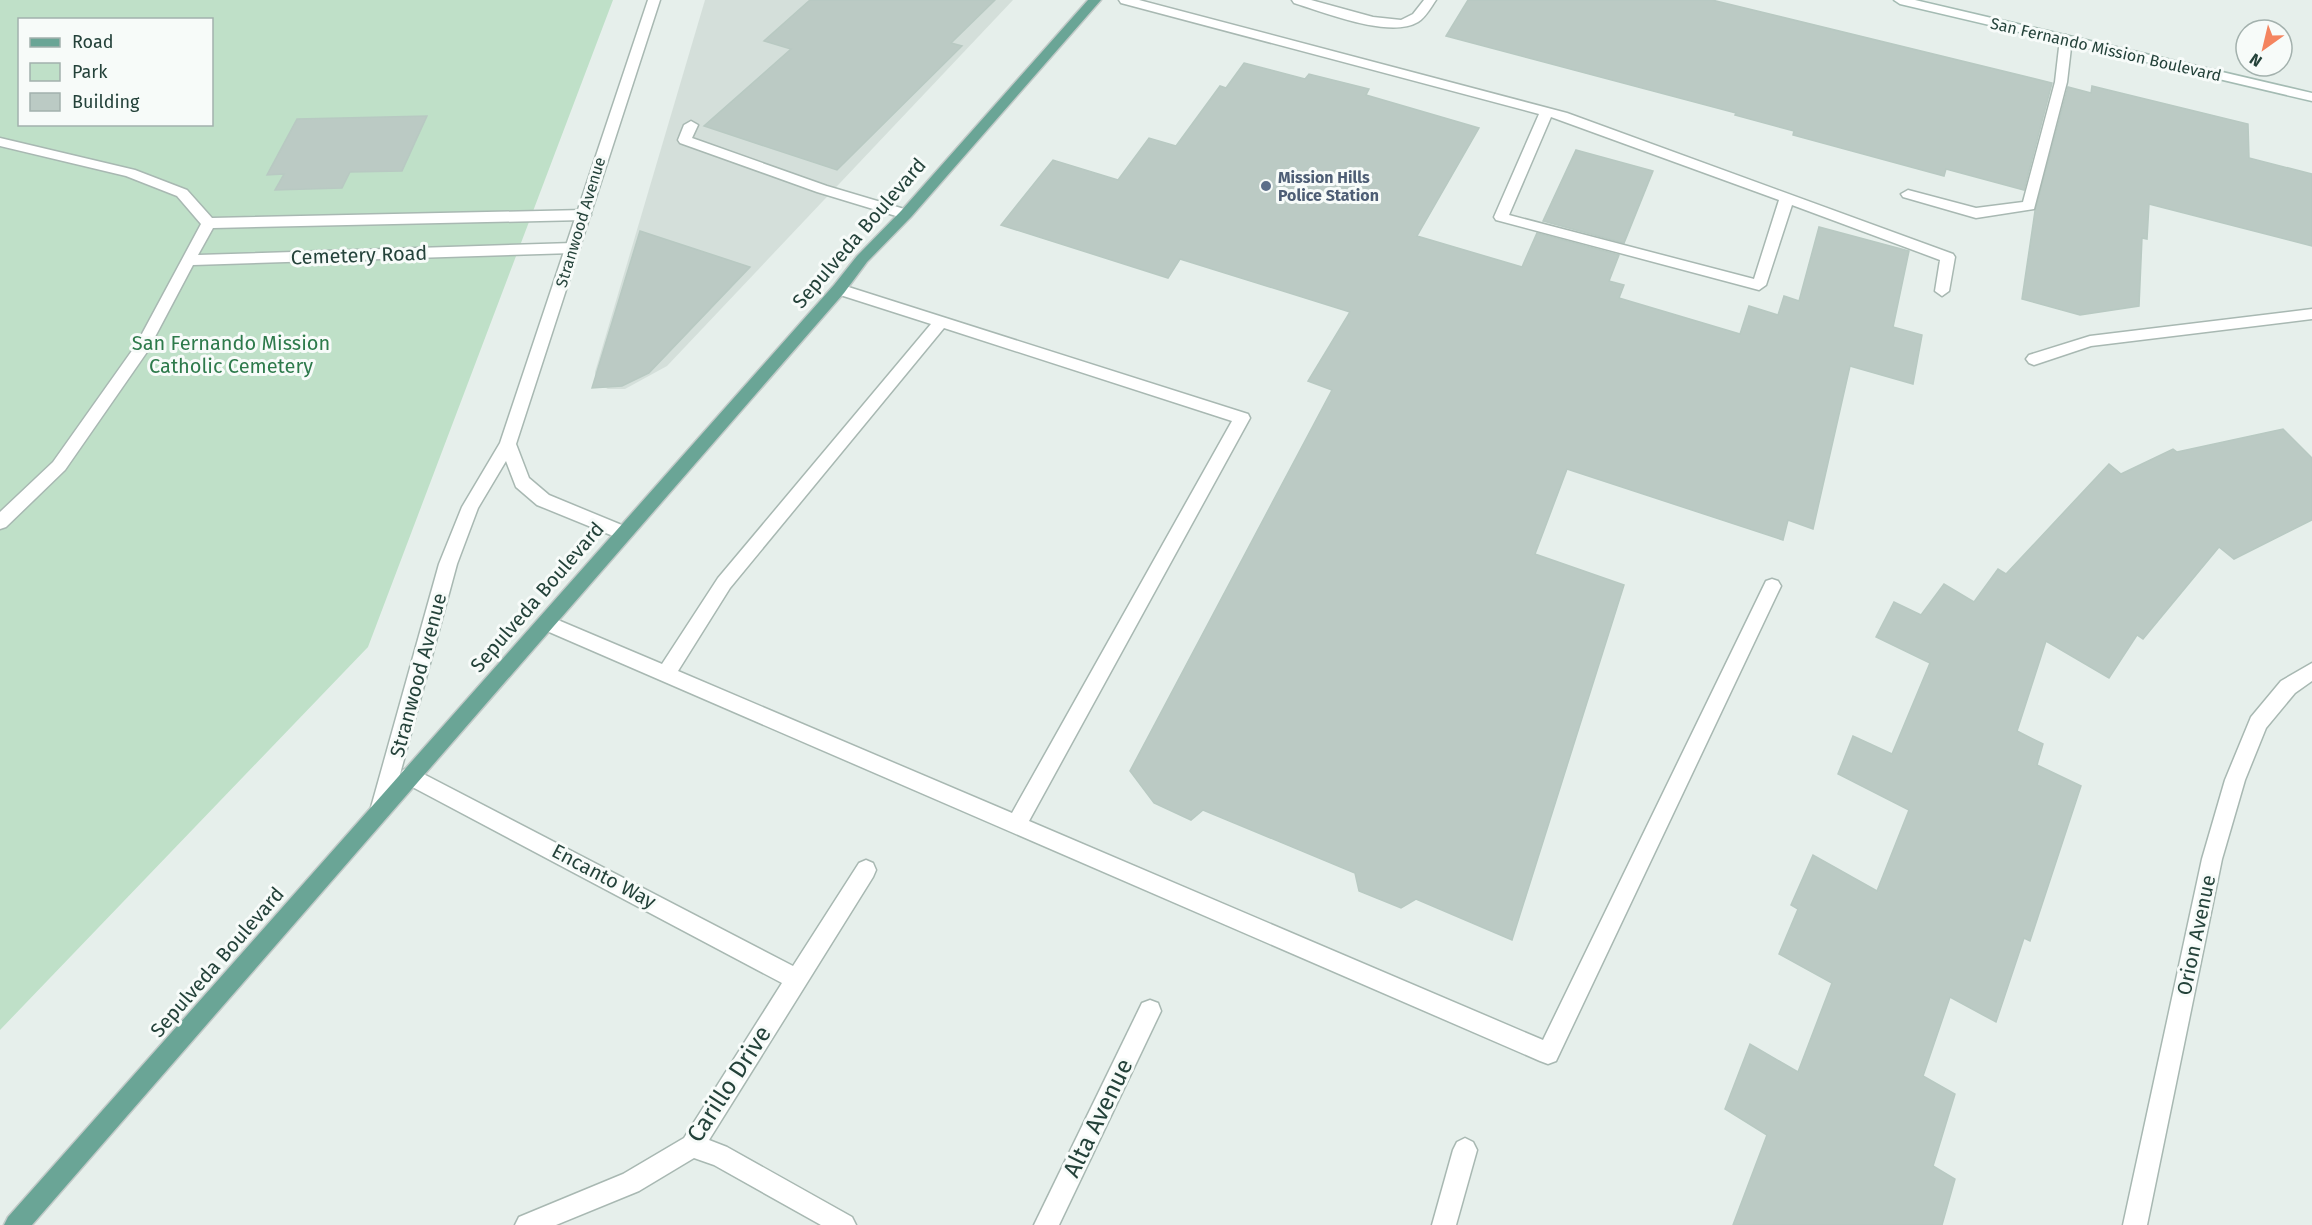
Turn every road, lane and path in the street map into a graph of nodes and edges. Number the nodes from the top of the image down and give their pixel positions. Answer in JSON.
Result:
{"nodes":[{"id":1,"x":654,"y":0,"type":"edge"},
{"id":2,"x":1095,"y":0,"type":"edge"},
{"id":3,"x":1125,"y":0,"type":"edge"},
{"id":4,"x":1298,"y":0,"type":"edge"},
{"id":5,"x":1430,"y":0,"type":"edge"},
{"id":6,"x":1900,"y":0,"type":"edge"},
{"id":7,"x":2066,"y":39,"type":"junction"},
{"id":8,"x":2312,"y":97,"type":"edge"},
{"id":9,"x":1547,"y":112,"type":"junction"},
{"id":10,"x":691,"y":125,"type":"dead end"},
{"id":11,"x":0,"y":142,"type":"edge"},
{"id":12,"x":1908,"y":194,"type":"dead end"},
{"id":13,"x":1787,"y":198,"type":"junction"},
{"id":14,"x":906,"y":214,"type":"junction"},
{"id":15,"x":584,"y":215,"type":"junction"},
{"id":16,"x":208,"y":223,"type":"junction"},
{"id":17,"x":573,"y":248,"type":"junction"},
{"id":18,"x":188,"y":260,"type":"junction"},
{"id":19,"x":839,"y":290,"type":"junction"},
{"id":20,"x":1942,"y":291,"type":"dead end"},
{"id":21,"x":2312,"y":314,"type":"edge"},
{"id":22,"x":941,"y":322,"type":"junction"},
{"id":23,"x":2034,"y":359,"type":"dead end"},
{"id":24,"x":508,"y":444,"type":"junction"},
{"id":25,"x":0,"y":522,"type":"edge"},
{"id":26,"x":623,"y":533,"type":"junction"},
{"id":27,"x":1772,"y":586,"type":"dead end"},
{"id":28,"x":546,"y":623,"type":"junction"},
{"id":29,"x":2312,"y":671,"type":"edge"},
{"id":30,"x":666,"y":674,"type":"junction"},
{"id":31,"x":410,"y":776,"type":"junction"},
{"id":32,"x":380,"y":811,"type":"junction"},
{"id":33,"x":1016,"y":825,"type":"junction"},
{"id":34,"x":866,"y":870,"type":"dead end"},
{"id":35,"x":797,"y":978,"type":"junction"},
{"id":36,"x":1150,"y":1011,"type":"dead end"},
{"id":37,"x":692,"y":1146,"type":"junction"},
{"id":38,"x":1465,"y":1150,"type":"dead end"},
{"id":39,"x":18,"y":1224,"type":"edge"},
{"id":40,"x":527,"y":1225,"type":"edge"},
{"id":41,"x":844,"y":1225,"type":"edge"},
{"id":42,"x":1046,"y":1225,"type":"edge"},
{"id":43,"x":1444,"y":1225,"type":"edge"},
{"id":44,"x":2135,"y":1225,"type":"edge"}],
"edges":[{"from":1,"to":15,"type":"street","name":"Stranwood Avenue"},
{"from":2,"to":14,"type":"main road","name":"Sepulveda Boulevard"},
{"from":3,"to":9,"type":"street"},
{"from":4,"to":5,"type":"street"},
{"from":6,"to":7,"type":"street","name":"San Fernando Mission Boulevard"},
{"from":7,"to":8,"type":"street","name":"San Fernando Mission Boulevard"},
{"from":7,"to":12,"type":"street"},
{"from":9,"to":13,"type":"street"},
{"from":9,"to":13,"type":"street"},
{"from":10,"to":14,"type":"street"},
{"from":11,"to":16,"type":"street"},
{"from":13,"to":20,"type":"street"},
{"from":14,"to":19,"type":"main road","name":"Sepulveda Boulevard"},
{"from":15,"to":16,"type":"street","name":"Cemetery Road"},
{"from":15,"to":17,"type":"street","name":"Stranwood Avenue"},
{"from":16,"to":18,"type":"street"},
{"from":17,"to":18,"type":"street","name":"Cemetery Road"},
{"from":17,"to":24,"type":"street","name":"Stranwood Avenue"},
{"from":18,"to":25,"type":"street"},
{"from":19,"to":22,"type":"street"},
{"from":19,"to":26,"type":"main road","name":"Sepulveda Boulevard"},
{"from":21,"to":23,"type":"street"},
{"from":22,"to":30,"type":"street"},
{"from":22,"to":33,"type":"street"},
{"from":24,"to":26,"type":"street"},
{"from":24,"to":32,"type":"street","name":"Stranwood Avenue"},
{"from":26,"to":28,"type":"main road","name":"Sepulveda Boulevard"},
{"from":27,"to":33,"type":"street"},
{"from":28,"to":30,"type":"street"},
{"from":28,"to":31,"type":"main road","name":"Sepulveda Boulevard"},
{"from":29,"to":44,"type":"street","name":"Orion Avenue"},
{"from":30,"to":33,"type":"street"},
{"from":31,"to":32,"type":"main road","name":"Sepulveda Boulevard"},
{"from":31,"to":35,"type":"street","name":"Encanto Way"},
{"from":32,"to":39,"type":"main road","name":"Sepulveda Boulevard"},
{"from":34,"to":35,"type":"street","name":"Carillo Drive"},
{"from":35,"to":37,"type":"street","name":"Carillo Drive"},
{"from":36,"to":42,"type":"street","name":"Alta Avenue"},
{"from":37,"to":40,"type":"street","name":"Carillo Drive"},
{"from":37,"to":41,"type":"street"},
{"from":38,"to":43,"type":"street"}]}
